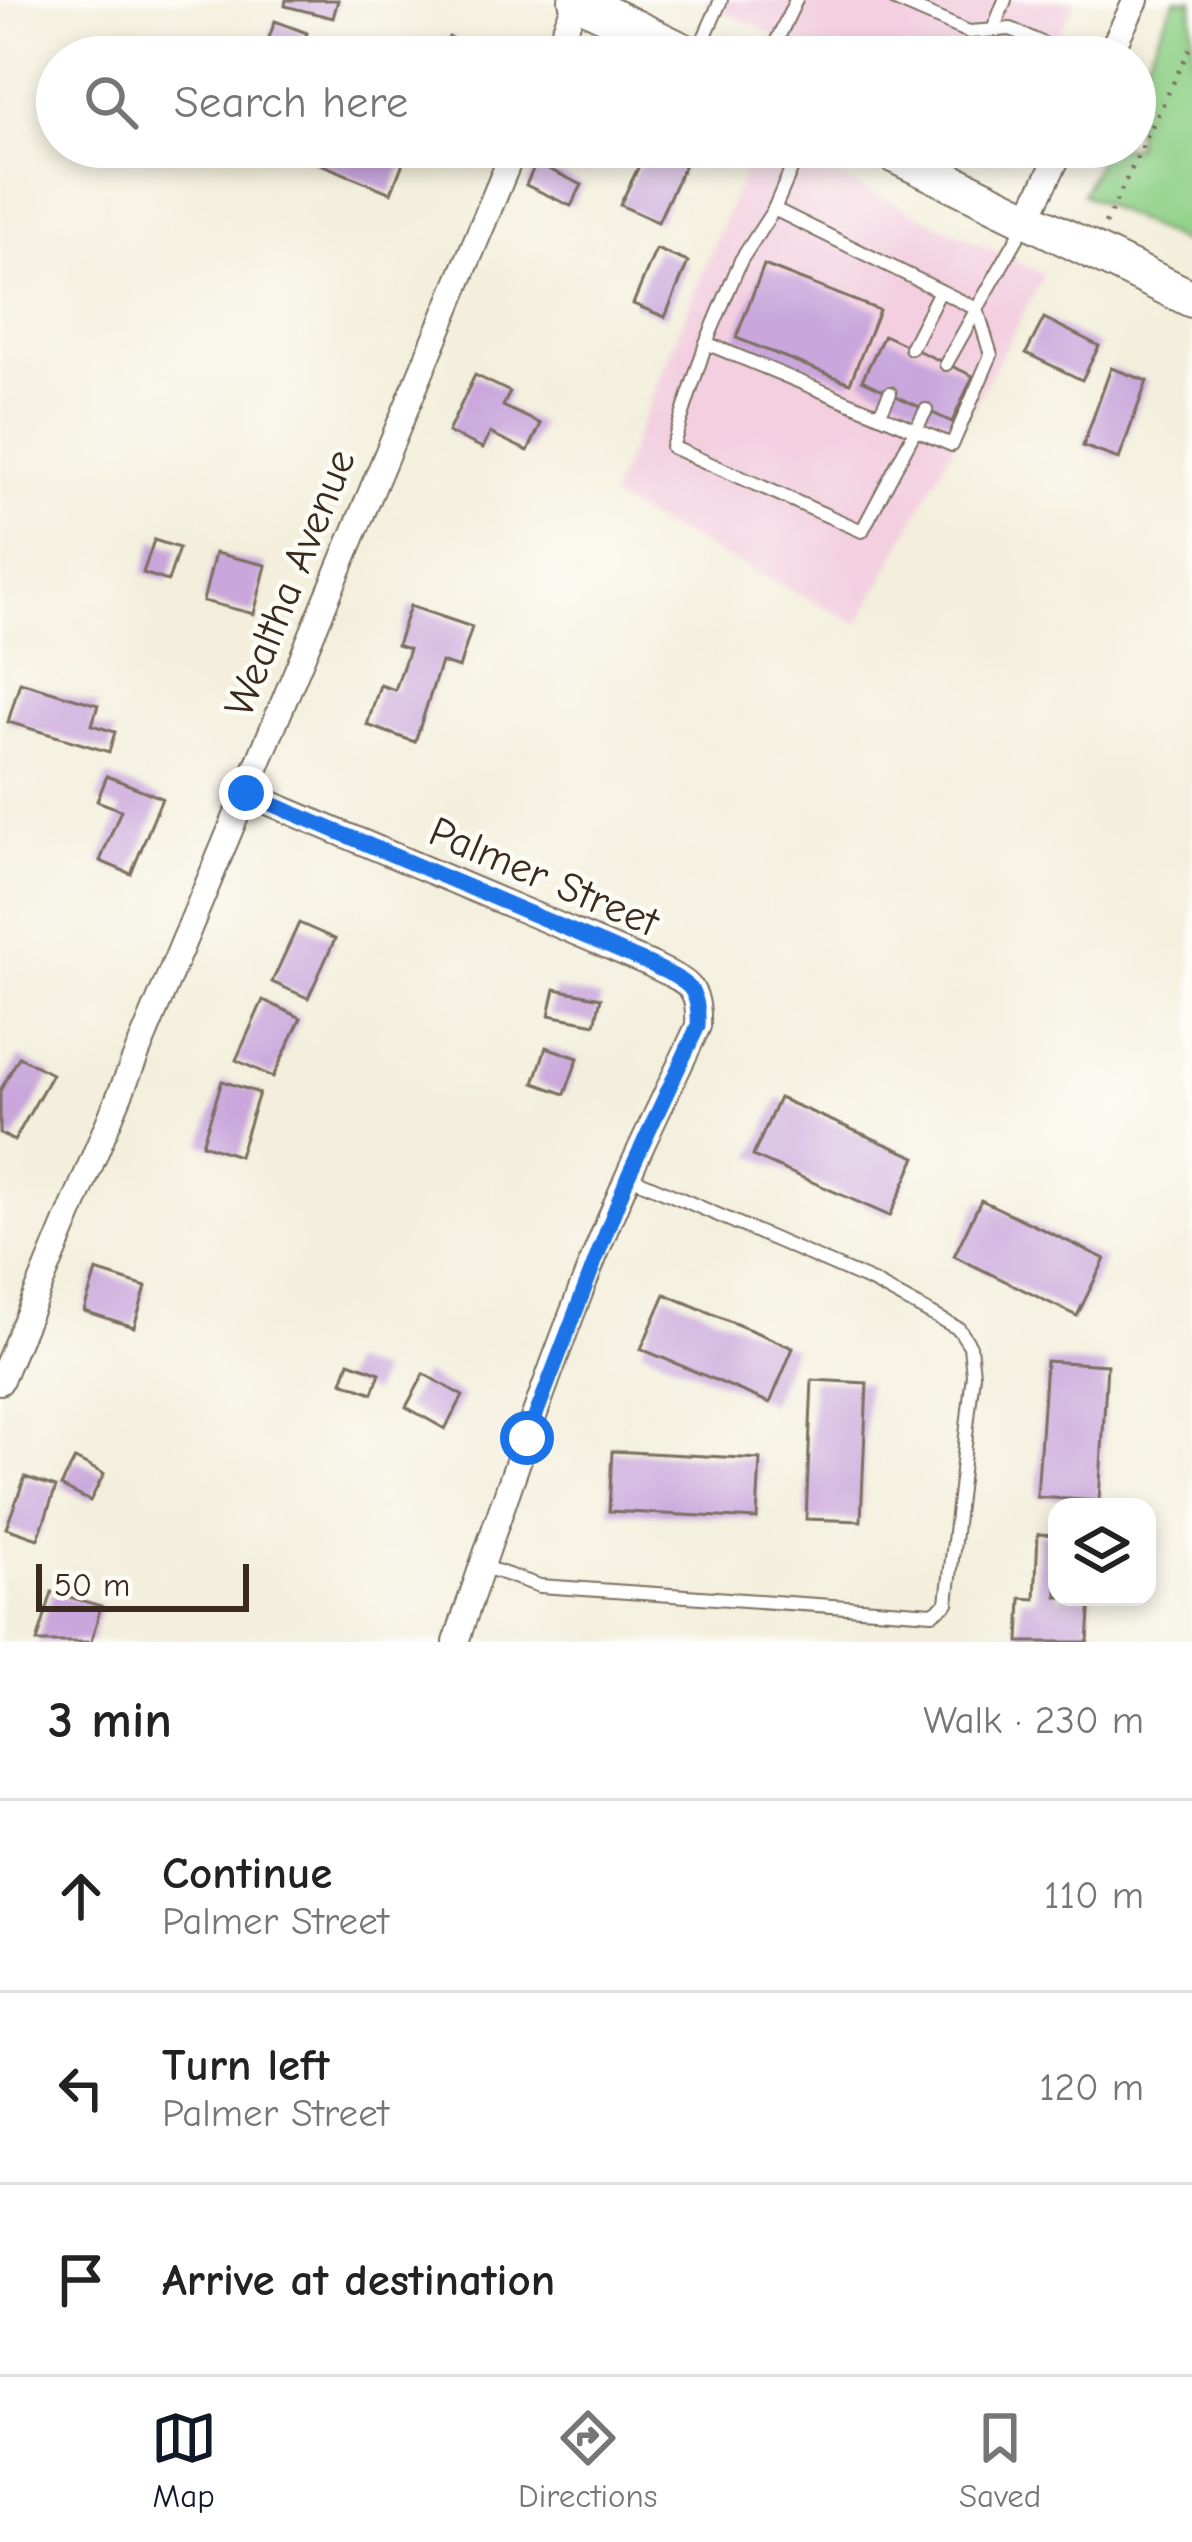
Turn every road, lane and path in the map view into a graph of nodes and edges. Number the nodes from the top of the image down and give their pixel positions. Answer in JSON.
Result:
{"nodes":[{"id":1,"x":577,"y":0,"type":"edge"},
{"id":2,"x":721,"y":0,"type":"edge"},
{"id":3,"x":796,"y":0,"type":"edge"},
{"id":4,"x":895,"y":0,"type":"edge"},
{"id":5,"x":1005,"y":0,"type":"edge"},
{"id":6,"x":1136,"y":0,"type":"edge"},
{"id":7,"x":994,"y":28,"type":"junction"},
{"id":8,"x":562,"y":36,"type":"edge"},
{"id":9,"x":651,"y":36,"type":"edge"},
{"id":10,"x":704,"y":36,"type":"edge"},
{"id":11,"x":780,"y":36,"type":"edge"},
{"id":12,"x":1026,"y":36,"type":"edge"},
{"id":13,"x":1118,"y":36,"type":"edge"},
{"id":14,"x":1192,"y":44,"type":"edge"},
{"id":15,"x":1156,"y":118,"type":"edge"},
{"id":16,"x":506,"y":168,"type":"edge"},
{"id":17,"x":792,"y":168,"type":"edge"},
{"id":18,"x":923,"y":168,"type":"edge"},
{"id":19,"x":1053,"y":168,"type":"edge"},
{"id":20,"x":1132,"y":168,"type":"edge"},
{"id":21,"x":774,"y":209,"type":"junction"},
{"id":22,"x":1028,"y":219,"type":"junction"},
{"id":23,"x":1092,"y":250,"type":"junction"},
{"id":24,"x":940,"y":291,"type":"junction"},
{"id":25,"x":1192,"y":299,"type":"edge"},
{"id":26,"x":976,"y":309,"type":"junction"},
{"id":27,"x":706,"y":343,"type":"junction"},
{"id":28,"x":911,"y":348,"type":"dead end"},
{"id":29,"x":946,"y":364,"type":"dead end"},
{"id":30,"x":890,"y":393,"type":"dead end"},
{"id":31,"x":926,"y":410,"type":"dead end"},
{"id":32,"x":879,"y":415,"type":"junction"},
{"id":33,"x":916,"y":430,"type":"junction"},
{"id":34,"x":246,"y":793,"type":"junction"},
{"id":35,"x":628,"y":1176,"type":"junction"},
{"id":36,"x":0,"y":1382,"type":"edge"},
{"id":37,"x":482,"y":1566,"type":"junction"},
{"id":38,"x":456,"y":1642,"type":"edge"}],
"edges":[{"from":1,"to":8,"type":"street"},
{"from":1,"to":9,"type":"main road"},
{"from":2,"to":10,"type":"lane"},
{"from":3,"to":11,"type":"lane"},
{"from":4,"to":7,"type":"lane"},
{"from":5,"to":7,"type":"lane"},
{"from":6,"to":13,"type":"street"},
{"from":7,"to":12,"type":"lane"},
{"from":14,"to":15,"type":"path"},
{"from":16,"to":34,"type":"street","name":"Wealtha Avenue"},
{"from":17,"to":21,"type":"lane"},
{"from":18,"to":22,"type":"main road"},
{"from":19,"to":22,"type":"street"},
{"from":20,"to":23,"type":"path"},
{"from":21,"to":24,"type":"lane"},
{"from":21,"to":27,"type":"lane"},
{"from":22,"to":23,"type":"main road"},
{"from":22,"to":26,"type":"lane"},
{"from":23,"to":25,"type":"main road"},
{"from":24,"to":26,"type":"lane"},
{"from":24,"to":28,"type":"lane"},
{"from":26,"to":29,"type":"lane"},
{"from":26,"to":33,"type":"lane"},
{"from":27,"to":32,"type":"lane"},
{"from":27,"to":33,"type":"lane"},
{"from":30,"to":32,"type":"lane"},
{"from":31,"to":33,"type":"lane"},
{"from":32,"to":33,"type":"lane"},
{"from":34,"to":35,"type":"street","name":"Palmer Street"},
{"from":34,"to":36,"type":"street","name":"Wealtha Avenue"},
{"from":35,"to":37,"type":"street","name":"Palmer Street"},
{"from":35,"to":37,"type":"lane"},
{"from":37,"to":38,"type":"street","name":"Palmer Street"}]}
